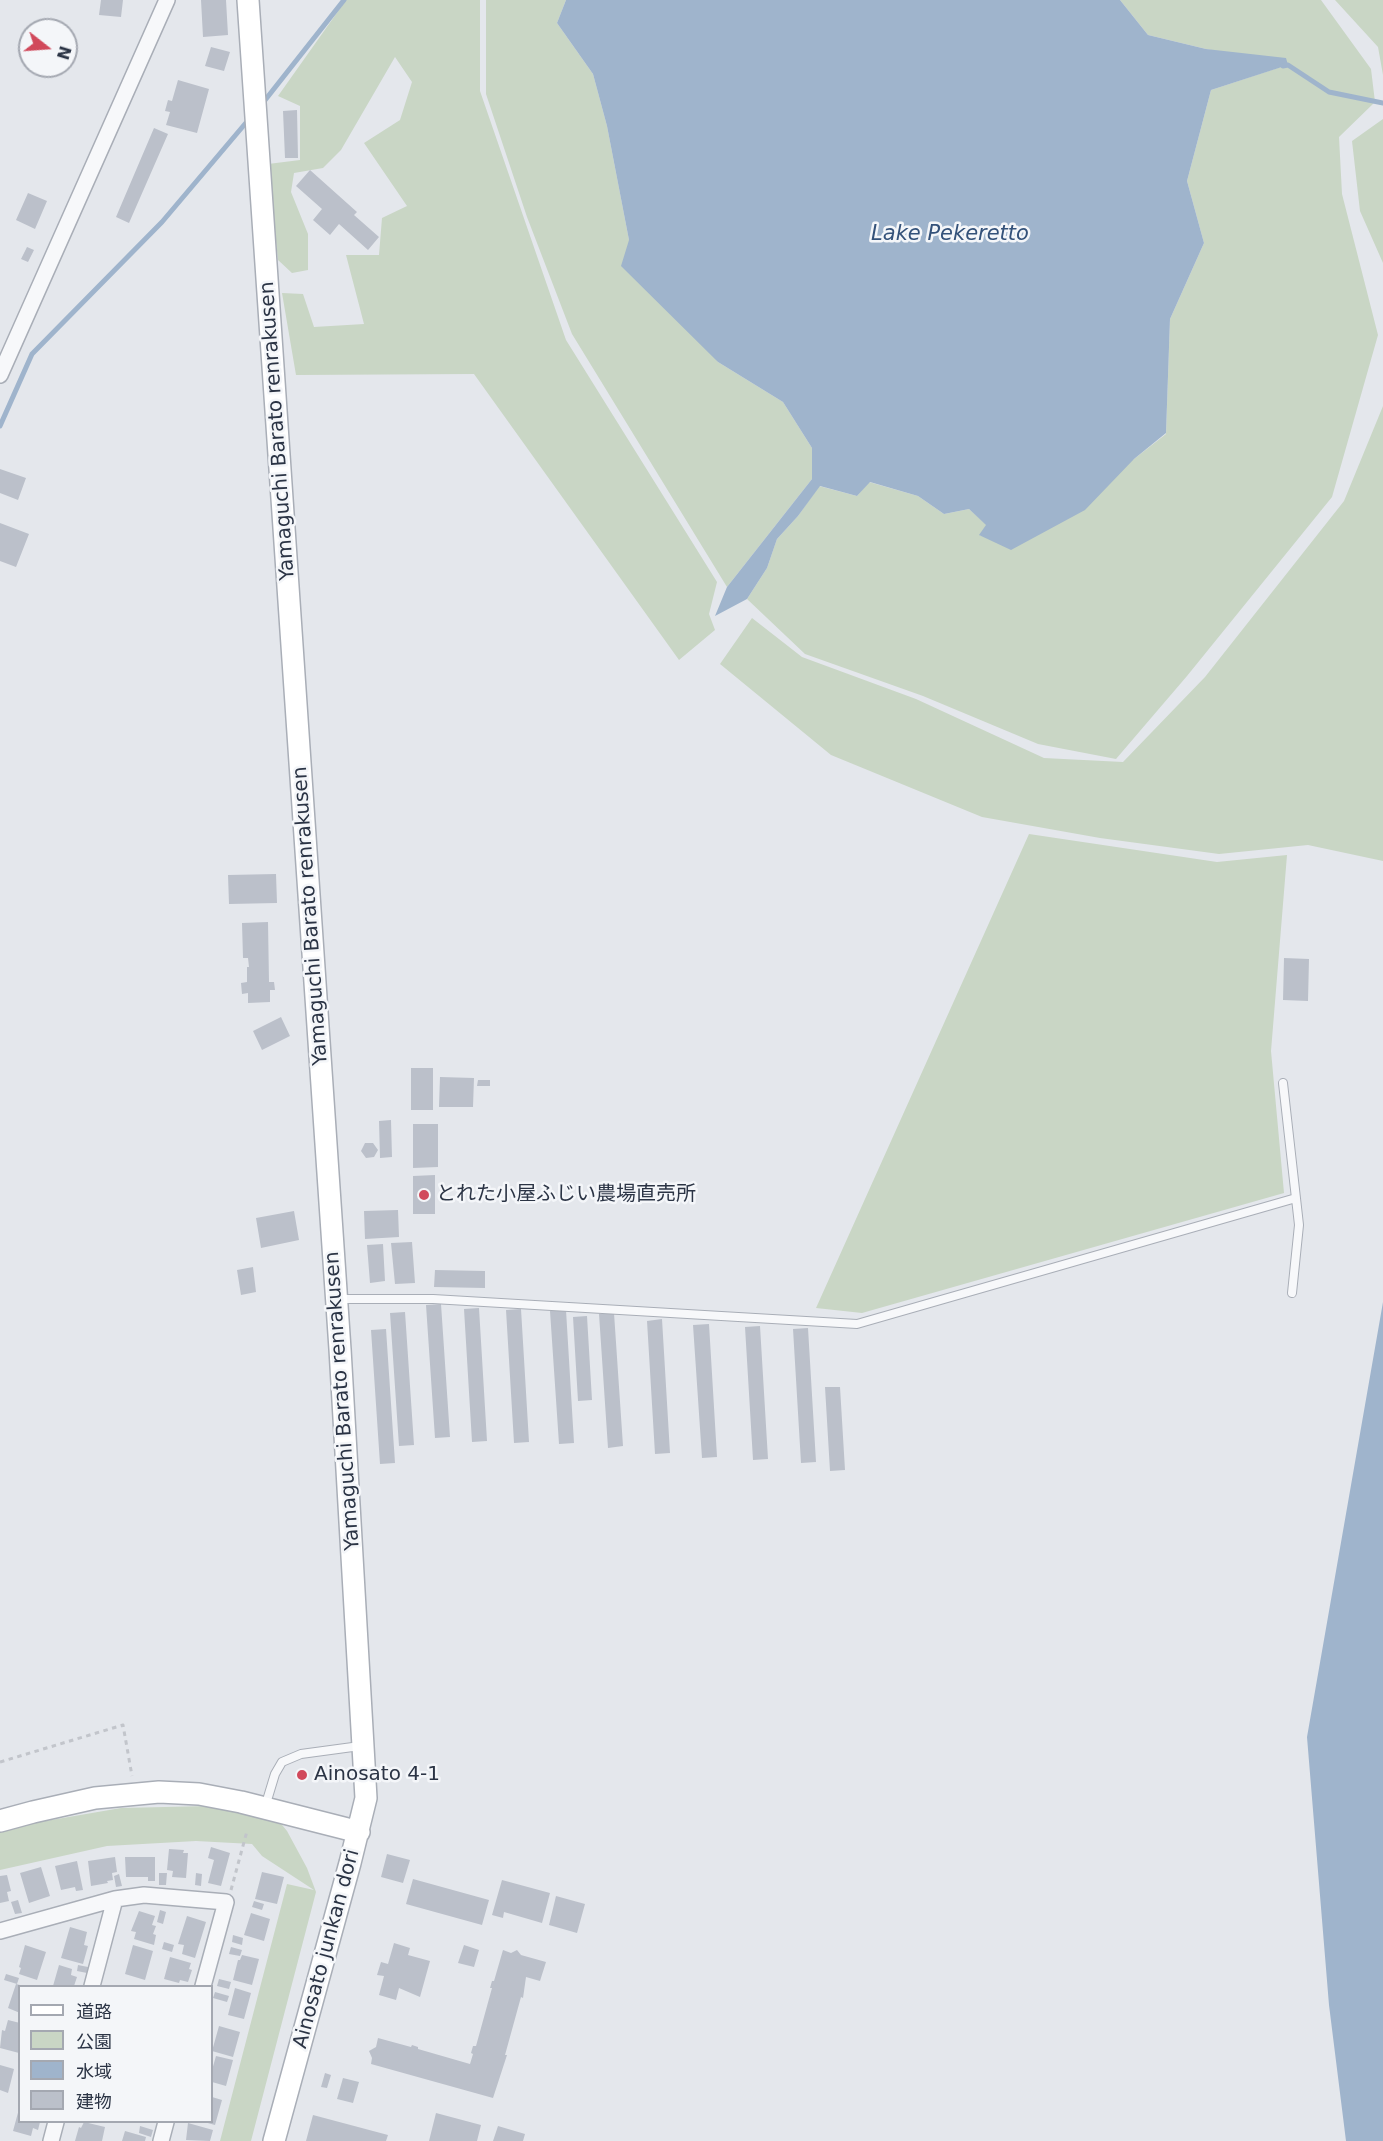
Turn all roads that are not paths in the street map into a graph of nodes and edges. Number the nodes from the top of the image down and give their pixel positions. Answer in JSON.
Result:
{"nodes":[{"id":1,"x":167,"y":0,"type":"edge"},
{"id":2,"x":248,"y":0,"type":"edge"},
{"id":3,"x":0,"y":375,"type":"edge"},
{"id":4,"x":1283,"y":1083,"type":"dead end"},
{"id":5,"x":1296,"y":1198,"type":"junction"},
{"id":6,"x":1292,"y":1293,"type":"dead end"},
{"id":7,"x":337,"y":1299,"type":"junction"},
{"id":8,"x":363,"y":1745,"type":"junction"},
{"id":9,"x":265,"y":1808,"type":"junction"},
{"id":10,"x":0,"y":1821,"type":"edge"},
{"id":11,"x":359,"y":1832,"type":"junction"},
{"id":12,"x":115,"y":1899,"type":"junction"},
{"id":13,"x":0,"y":1932,"type":"edge"},
{"id":14,"x":92,"y":1985,"type":"edge"},
{"id":15,"x":203,"y":1985,"type":"edge"},
{"id":16,"x":56,"y":2123,"type":"edge"},
{"id":17,"x":166,"y":2123,"type":"edge"},
{"id":18,"x":51,"y":2141,"type":"edge"},
{"id":19,"x":161,"y":2141,"type":"edge"},
{"id":20,"x":274,"y":2141,"type":"edge"}],
"edges":[{"from":1,"to":3,"type":"street"},
{"from":2,"to":7,"type":"street","name":"Yamaguchi Barato renrakusen"},
{"from":4,"to":5,"type":"lane"},
{"from":5,"to":6,"type":"lane"},
{"from":5,"to":7,"type":"lane"},
{"from":7,"to":8,"type":"street","name":"Yamaguchi Barato renrakusen"},
{"from":8,"to":9,"type":"lane"},
{"from":8,"to":11,"type":"street","name":"Yamaguchi Barato renrakusen"},
{"from":9,"to":10,"type":"street","name":"Ainosato junkan dori"},
{"from":9,"to":11,"type":"street","name":"Ainosato junkan dori"},
{"from":11,"to":20,"type":"street","name":"Ainosato junkan dori"},
{"from":12,"to":13,"type":"street"},
{"from":12,"to":14,"type":"street"},
{"from":12,"to":15,"type":"street"},
{"from":16,"to":18,"type":"street"},
{"from":17,"to":19,"type":"street"}]}
